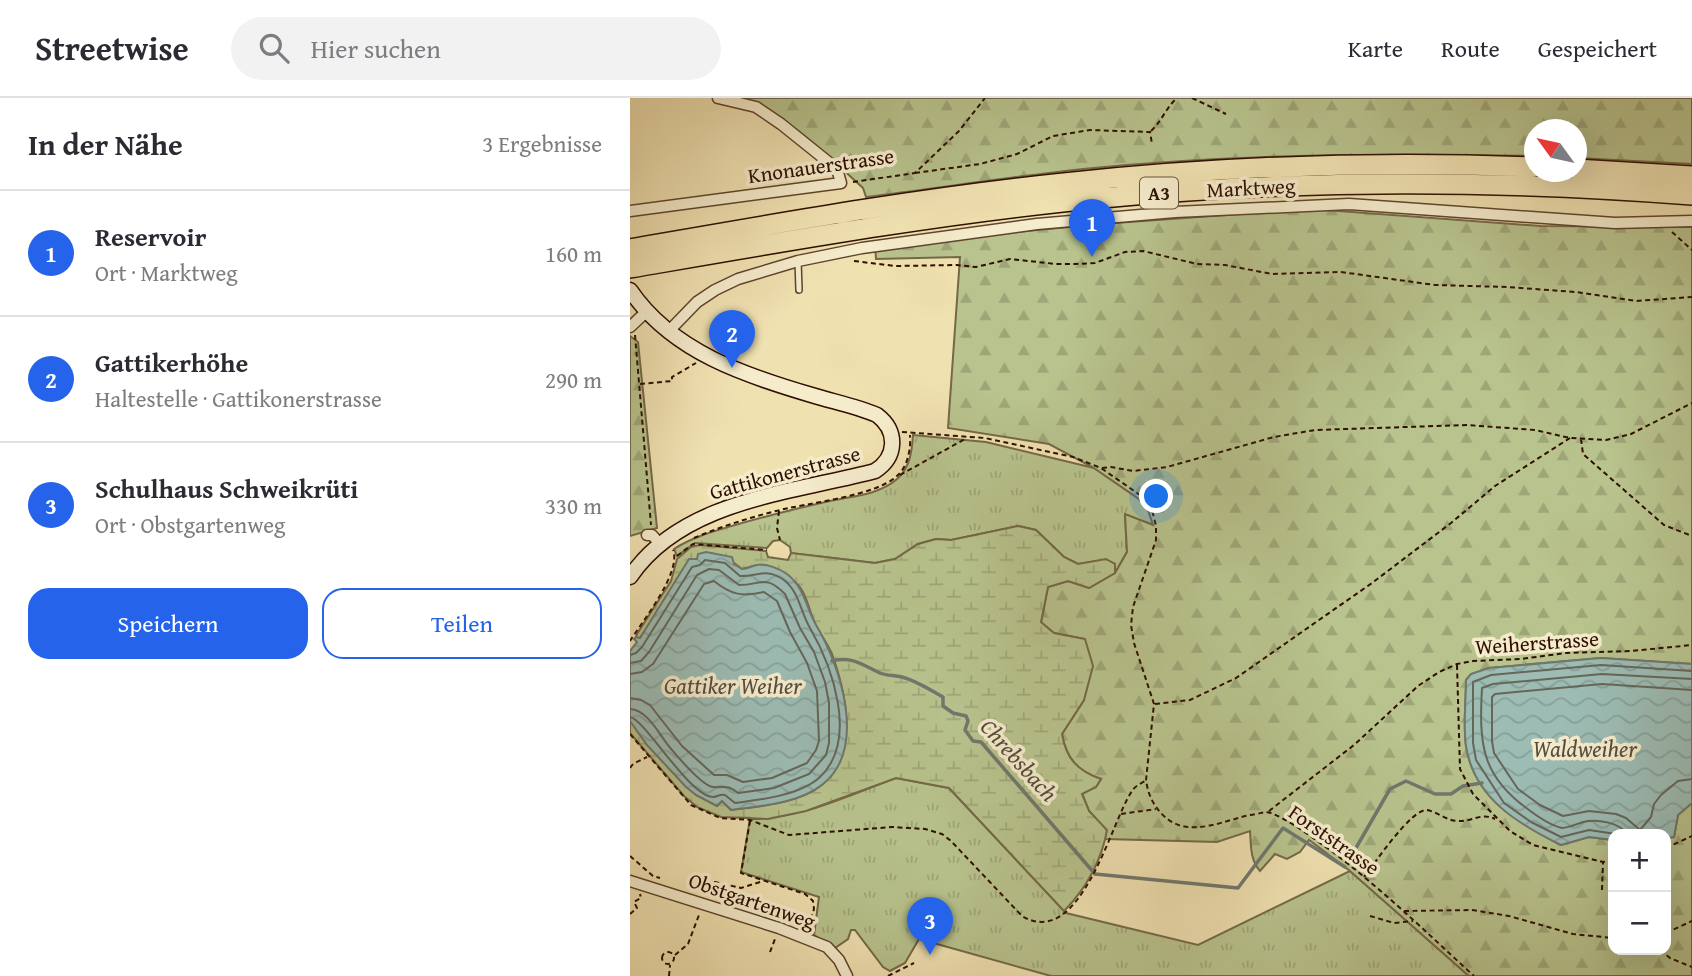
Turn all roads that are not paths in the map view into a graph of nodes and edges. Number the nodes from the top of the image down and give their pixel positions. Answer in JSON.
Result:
{"nodes":[{"id":1,"x":718,"y":98,"type":"edge"},
{"id":2,"x":1524,"y":167,"type":"edge"},
{"id":3,"x":1587,"y":170,"type":"edge"},
{"id":4,"x":1692,"y":176,"type":"edge"},
{"id":5,"x":1692,"y":195,"type":"edge"},
{"id":6,"x":630,"y":211,"type":"edge"},
{"id":7,"x":1692,"y":221,"type":"edge"},
{"id":8,"x":630,"y":249,"type":"edge"},
{"id":9,"x":798,"y":261,"type":"junction"},
{"id":10,"x":630,"y":268,"type":"edge"},
{"id":11,"x":630,"y":290,"type":"edge"},
{"id":12,"x":799,"y":290,"type":"dead end"},
{"id":13,"x":647,"y":311,"type":"junction"},
{"id":14,"x":633,"y":330,"type":"edge"},
{"id":15,"x":668,"y":332,"type":"junction"},
{"id":16,"x":649,"y":531,"type":"road end"},
{"id":17,"x":667,"y":545,"type":"junction"},
{"id":18,"x":630,"y":577,"type":"edge"},
{"id":19,"x":630,"y":881,"type":"edge"},
{"id":20,"x":847,"y":976,"type":"edge"}],
"edges":[{"from":1,"to":6,"type":"street","name":"Knonauerstrasse"},
{"from":2,"to":8,"type":"highway","number":"A3"},
{"from":3,"to":4,"type":"highway"},
{"from":5,"to":10,"type":"highway","number":"A3"},
{"from":7,"to":9,"type":"street","name":"Marktweg"},
{"from":9,"to":12,"type":"lane"},
{"from":9,"to":15,"type":"street","name":"Marktweg"},
{"from":11,"to":13,"type":"main road","name":"Gattikonerstrasse"},
{"from":13,"to":14,"type":"street"},
{"from":13,"to":15,"type":"main road","name":"Gattikonerstrasse"},
{"from":15,"to":17,"type":"main road","name":"Gattikonerstrasse"},
{"from":16,"to":17,"type":"street"},
{"from":17,"to":18,"type":"main road","name":"Gattikonerstrasse"},
{"from":19,"to":20,"type":"street","name":"Obstgartenweg"}]}
